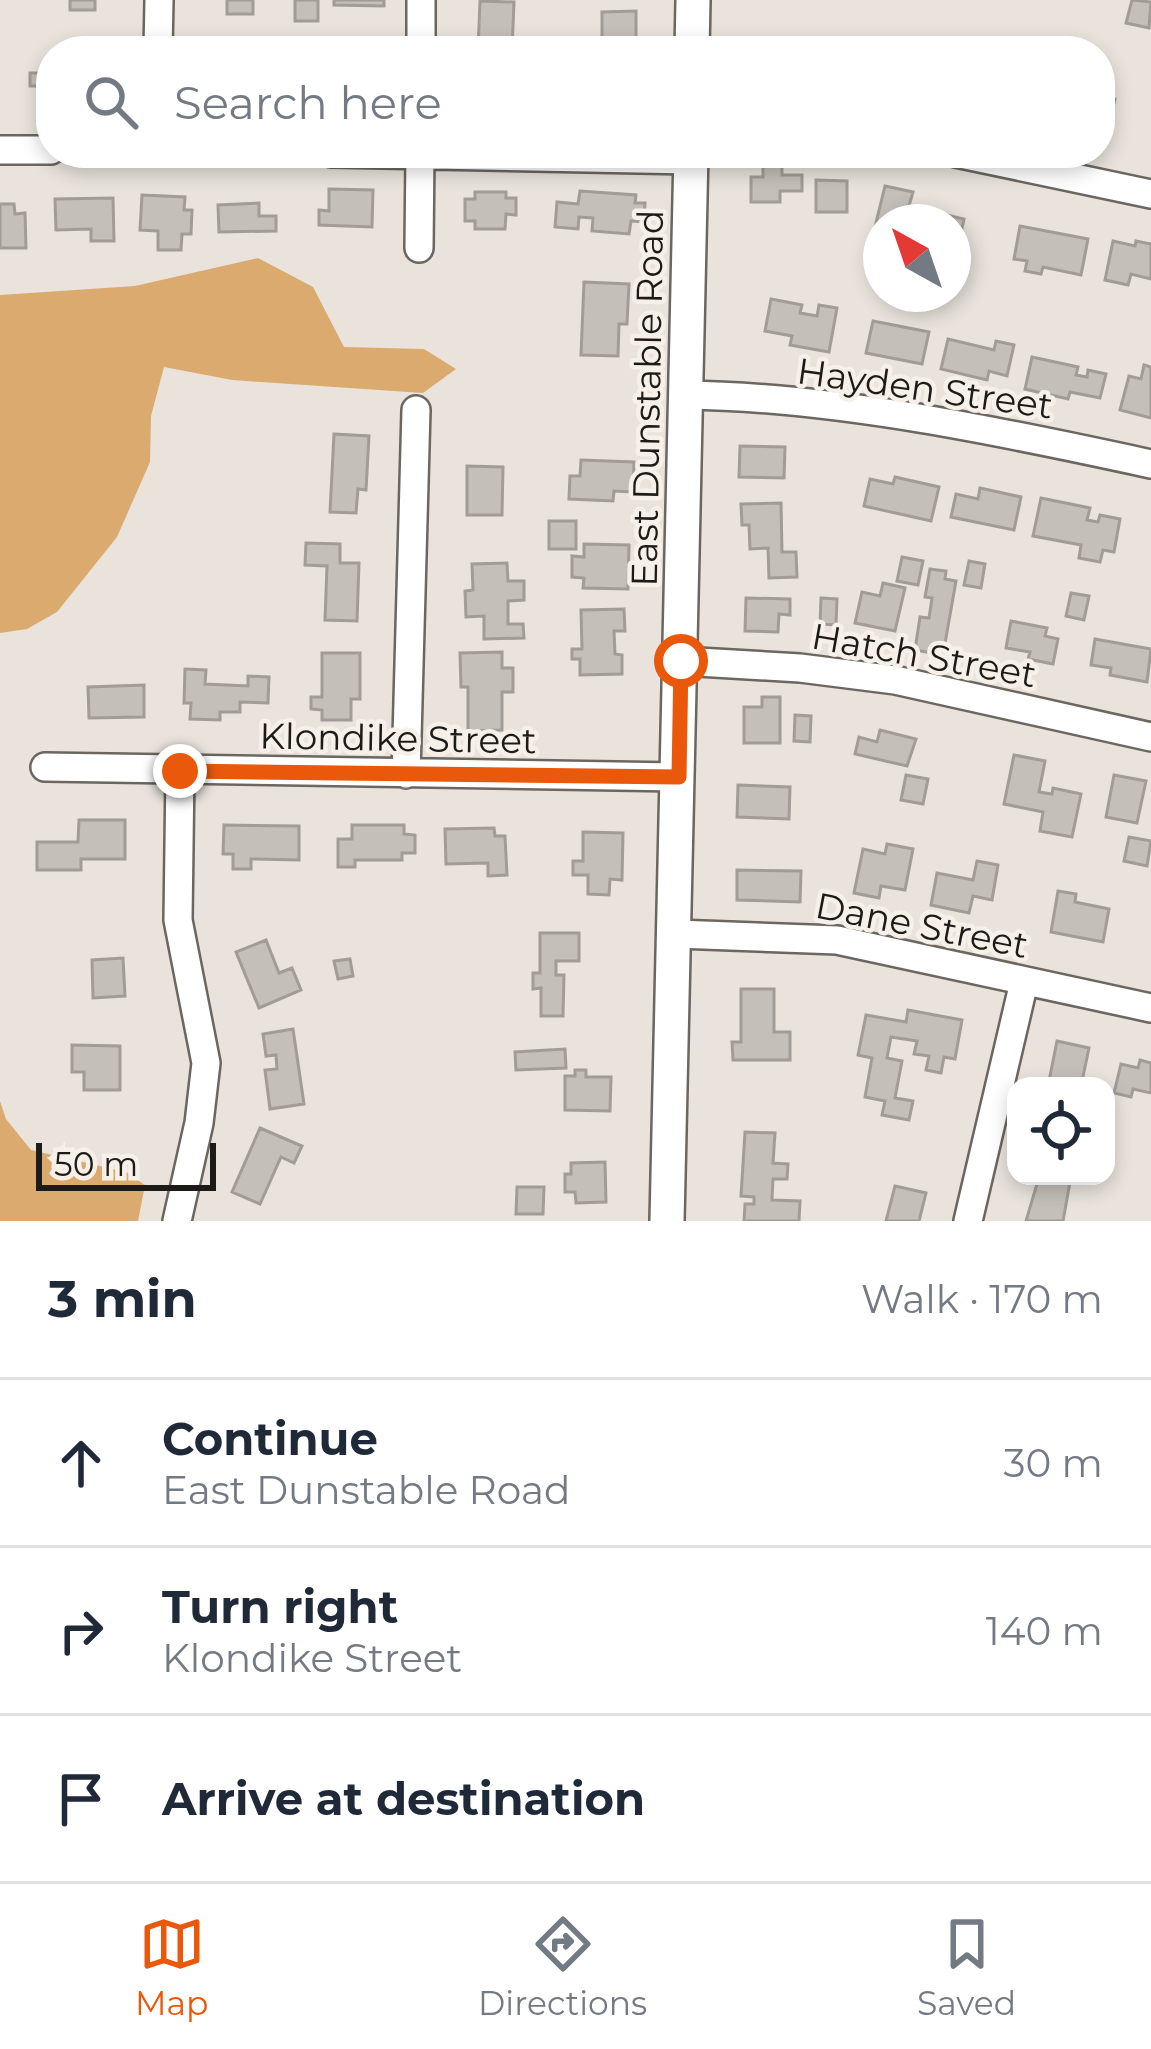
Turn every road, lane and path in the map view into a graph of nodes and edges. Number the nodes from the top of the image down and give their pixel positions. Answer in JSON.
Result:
{"nodes":[{"id":1,"x":159,"y":0,"type":"edge"},
{"id":2,"x":421,"y":0,"type":"edge"},
{"id":3,"x":693,"y":0,"type":"edge"},
{"id":4,"x":158,"y":36,"type":"edge"},
{"id":5,"x":421,"y":36,"type":"edge"},
{"id":6,"x":692,"y":36,"type":"edge"},
{"id":7,"x":0,"y":150,"type":"edge"},
{"id":8,"x":36,"y":150,"type":"edge"},
{"id":9,"x":419,"y":168,"type":"edge"},
{"id":10,"x":691,"y":168,"type":"edge"},
{"id":11,"x":1027,"y":168,"type":"edge"},
{"id":12,"x":1151,"y":194,"type":"edge"},
{"id":13,"x":419,"y":248,"type":"dead end"},
{"id":14,"x":686,"y":395,"type":"junction"},
{"id":15,"x":416,"y":410,"type":"dead end"},
{"id":16,"x":1151,"y":464,"type":"edge"},
{"id":17,"x":681,"y":661,"type":"junction"},
{"id":18,"x":1151,"y":737,"type":"edge"},
{"id":19,"x":45,"y":767,"type":"dead end"},
{"id":20,"x":180,"y":771,"type":"junction"},
{"id":21,"x":406,"y":774,"type":"junction"},
{"id":22,"x":679,"y":777,"type":"junction"},
{"id":23,"x":676,"y":934,"type":"junction"},
{"id":24,"x":1024,"y":982,"type":"junction"},
{"id":25,"x":1151,"y":1008,"type":"edge"},
{"id":26,"x":177,"y":1221,"type":"edge"},
{"id":27,"x":667,"y":1221,"type":"edge"},
{"id":28,"x":968,"y":1221,"type":"edge"}],
"edges":[{"from":1,"to":4,"type":"street"},
{"from":2,"to":5,"type":"street"},
{"from":3,"to":6,"type":"street"},
{"from":7,"to":8,"type":"street"},
{"from":9,"to":13,"type":"street"},
{"from":10,"to":14,"type":"street","name":"East Dunstable Road"},
{"from":11,"to":12,"type":"street"},
{"from":14,"to":16,"type":"street","name":"Hayden Street"},
{"from":14,"to":17,"type":"street","name":"East Dunstable Road"},
{"from":15,"to":21,"type":"street"},
{"from":17,"to":18,"type":"street","name":"Hatch Street"},
{"from":17,"to":22,"type":"street","name":"East Dunstable Road"},
{"from":19,"to":20,"type":"street","name":"Klondike Street"},
{"from":20,"to":21,"type":"street","name":"Klondike Street"},
{"from":20,"to":26,"type":"street"},
{"from":21,"to":22,"type":"street","name":"Klondike Street"},
{"from":22,"to":23,"type":"street","name":"East Dunstable Road"},
{"from":23,"to":24,"type":"street","name":"Dane Street"},
{"from":23,"to":27,"type":"street","name":"East Dunstable Road"},
{"from":24,"to":25,"type":"street","name":"Dane Street"},
{"from":24,"to":28,"type":"street"}]}
